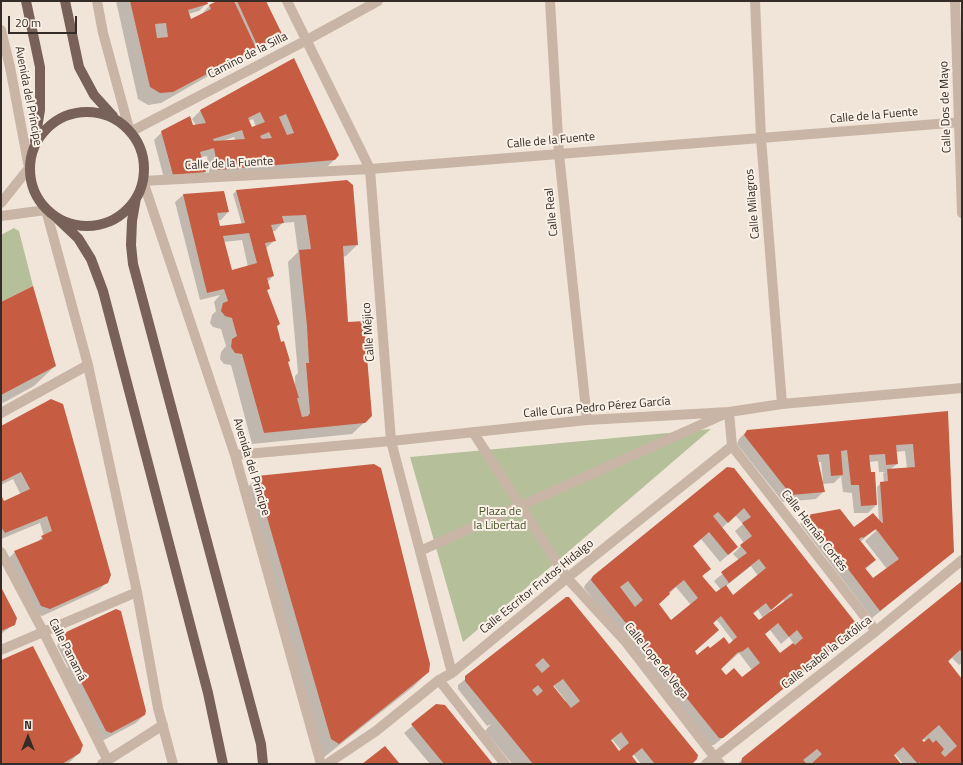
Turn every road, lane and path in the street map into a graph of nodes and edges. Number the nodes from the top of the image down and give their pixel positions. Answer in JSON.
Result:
{"nodes":[{"id":1,"x":26,"y":1,"type":"edge"},
{"id":2,"x":65,"y":1,"type":"edge"},
{"id":3,"x":98,"y":1,"type":"edge"},
{"id":4,"x":287,"y":1,"type":"edge"},
{"id":5,"x":378,"y":1,"type":"edge"},
{"id":6,"x":550,"y":1,"type":"edge"},
{"id":7,"x":755,"y":1,"type":"edge"},
{"id":8,"x":955,"y":1,"type":"edge"},
{"id":9,"x":1,"y":30,"type":"edge"},
{"id":10,"x":305,"y":41,"type":"junction"},
{"id":11,"x":10,"y":67,"type":"junction"},
{"id":12,"x":1,"y":72,"type":"edge"},
{"id":13,"x":117,"y":121,"type":"junction"},
{"id":14,"x":961,"y":122,"type":"edge"},
{"id":15,"x":130,"y":132,"type":"junction"},
{"id":16,"x":761,"y":138,"type":"junction"},
{"id":17,"x":34,"y":146,"type":"junction"},
{"id":18,"x":559,"y":154,"type":"junction"},
{"id":19,"x":29,"y":168,"type":"junction"},
{"id":20,"x":370,"y":169,"type":"junction"},
{"id":21,"x":143,"y":181,"type":"junction"},
{"id":22,"x":136,"y":198,"type":"junction"},
{"id":23,"x":1,"y":203,"type":"edge"},
{"id":24,"x":46,"y":210,"type":"junction"},
{"id":25,"x":962,"y":213,"type":"edge"},
{"id":26,"x":1,"y":216,"type":"edge"},
{"id":27,"x":58,"y":219,"type":"junction"},
{"id":28,"x":88,"y":365,"type":"junction"},
{"id":29,"x":962,"y":388,"type":"edge"},
{"id":30,"x":782,"y":404,"type":"junction"},
{"id":31,"x":729,"y":412,"type":"junction"},
{"id":32,"x":1,"y":413,"type":"edge"},
{"id":33,"x":587,"y":420,"type":"junction"},
{"id":34,"x":473,"y":432,"type":"junction"},
{"id":35,"x":391,"y":441,"type":"junction"},
{"id":36,"x":732,"y":446,"type":"junction"},
{"id":37,"x":235,"y":455,"type":"junction"},
{"id":38,"x":521,"y":506,"type":"junction"},
{"id":39,"x":420,"y":551,"type":"junction"},
{"id":40,"x":1,"y":552,"type":"edge"},
{"id":41,"x":962,"y":560,"type":"edge"},
{"id":42,"x":567,"y":578,"type":"junction"},
{"id":43,"x":137,"y":592,"type":"junction"},
{"id":44,"x":43,"y":631,"type":"junction"},
{"id":45,"x":876,"y":631,"type":"junction"},
{"id":46,"x":1,"y":650,"type":"edge"},
{"id":47,"x":452,"y":673,"type":"junction"},
{"id":48,"x":439,"y":680,"type":"junction"},
{"id":49,"x":163,"y":725,"type":"junction"},
{"id":50,"x":718,"y":761,"type":"edge"},
{"id":51,"x":105,"y":762,"type":"edge"},
{"id":52,"x":174,"y":764,"type":"edge"},
{"id":53,"x":223,"y":764,"type":"edge"},
{"id":54,"x":263,"y":764,"type":"edge"},
{"id":55,"x":321,"y":764,"type":"edge"},
{"id":56,"x":327,"y":764,"type":"edge"},
{"id":57,"x":505,"y":764,"type":"edge"},
{"id":58,"x":706,"y":764,"type":"edge"}],
"edges":[{"from":1,"to":17,"type":"main road","name":"Avenida del Príncipe"},
{"from":2,"to":13,"type":"main road"},
{"from":3,"to":15,"type":"street"},
{"from":4,"to":10,"type":"street","name":"Calle Méjico"},
{"from":5,"to":10,"type":"street","name":"Camino de la Silla"},
{"from":6,"to":18,"type":"street","name":"Calle Real"},
{"from":7,"to":16,"type":"street","name":"Calle Milagros"},
{"from":8,"to":14,"type":"street","name":"Calle Dos de Mayo"},
{"from":9,"to":11,"type":"street","name":"Avenida del Príncipe"},
{"from":10,"to":15,"type":"street","name":"Camino de la Silla"},
{"from":10,"to":20,"type":"street","name":"Calle Méjico"},
{"from":11,"to":12,"type":"street"},
{"from":11,"to":19,"type":"street","name":"Avenida del Príncipe"},
{"from":13,"to":15,"type":"main road"},
{"from":13,"to":17,"type":"main road"},
{"from":14,"to":16,"type":"street","name":"Calle de la Fuente"},
{"from":14,"to":25,"type":"street","name":"Calle Dos de Mayo"},
{"from":15,"to":21,"type":"main road"},
{"from":16,"to":18,"type":"street","name":"Calle de la Fuente"},
{"from":16,"to":30,"type":"street","name":"Calle Milagros"},
{"from":17,"to":19,"type":"main road"},
{"from":18,"to":20,"type":"street","name":"Calle de la Fuente"},
{"from":18,"to":33,"type":"street","name":"Calle Real"},
{"from":19,"to":23,"type":"street"},
{"from":19,"to":24,"type":"main road"},
{"from":20,"to":21,"type":"street","name":"Calle de la Fuente"},
{"from":20,"to":35,"type":"street","name":"Calle Méjico"},
{"from":21,"to":22,"type":"main road"},
{"from":21,"to":37,"type":"street","name":"Avenida del Príncipe"},
{"from":22,"to":27,"type":"main road"},
{"from":22,"to":54,"type":"main road"},
{"from":24,"to":26,"type":"street"},
{"from":24,"to":27,"type":"main road"},
{"from":24,"to":28,"type":"street"},
{"from":27,"to":53,"type":"main road"},
{"from":28,"to":32,"type":"street"},
{"from":28,"to":43,"type":"street"},
{"from":29,"to":30,"type":"street","name":"Calle Cura Pedro Pérez García"},
{"from":30,"to":31,"type":"street","name":"Calle Cura Pedro Pérez García"},
{"from":31,"to":33,"type":"street","name":"Calle Cura Pedro Pérez García"},
{"from":31,"to":36,"type":"street"},
{"from":31,"to":38,"type":"street"},
{"from":33,"to":34,"type":"street","name":"Calle Cura Pedro Pérez García"},
{"from":34,"to":35,"type":"street","name":"Calle Cura Pedro Pérez García"},
{"from":34,"to":38,"type":"street","name":"Calle Lope de Vega"},
{"from":35,"to":37,"type":"street","name":"Calle Cura Pedro Pérez García"},
{"from":35,"to":39,"type":"street","name":"Calle Méjico"},
{"from":36,"to":42,"type":"street","name":"Calle Escritor Frutos Hidalgo"},
{"from":36,"to":45,"type":"street","name":"Calle Hernán Cortés"},
{"from":37,"to":55,"type":"street","name":"Avenida del Príncipe"},
{"from":38,"to":39,"type":"street"},
{"from":38,"to":42,"type":"street","name":"Calle Lope de Vega"},
{"from":39,"to":47,"type":"street","name":"Calle Méjico"},
{"from":40,"to":44,"type":"street","name":"Calle Panamá"},
{"from":41,"to":45,"type":"street","name":"Calle Isabel la Católica"},
{"from":42,"to":47,"type":"street","name":"Calle Escritor Frutos Hidalgo"},
{"from":42,"to":50,"type":"street","name":"Calle Lope de Vega"},
{"from":43,"to":44,"type":"street"},
{"from":43,"to":49,"type":"street"},
{"from":44,"to":46,"type":"street"},
{"from":44,"to":51,"type":"street","name":"Calle Panamá"},
{"from":45,"to":50,"type":"street","name":"Calle Isabel la Católica"},
{"from":47,"to":48,"type":"street","name":"Calle Escritor Frutos Hidalgo"},
{"from":48,"to":56,"type":"street","name":"Calle Escritor Frutos Hidalgo"},
{"from":48,"to":57,"type":"street"},
{"from":49,"to":51,"type":"street"},
{"from":49,"to":52,"type":"street"},
{"from":50,"to":58,"type":"street","name":"Calle Isabel la Católica"}]}
